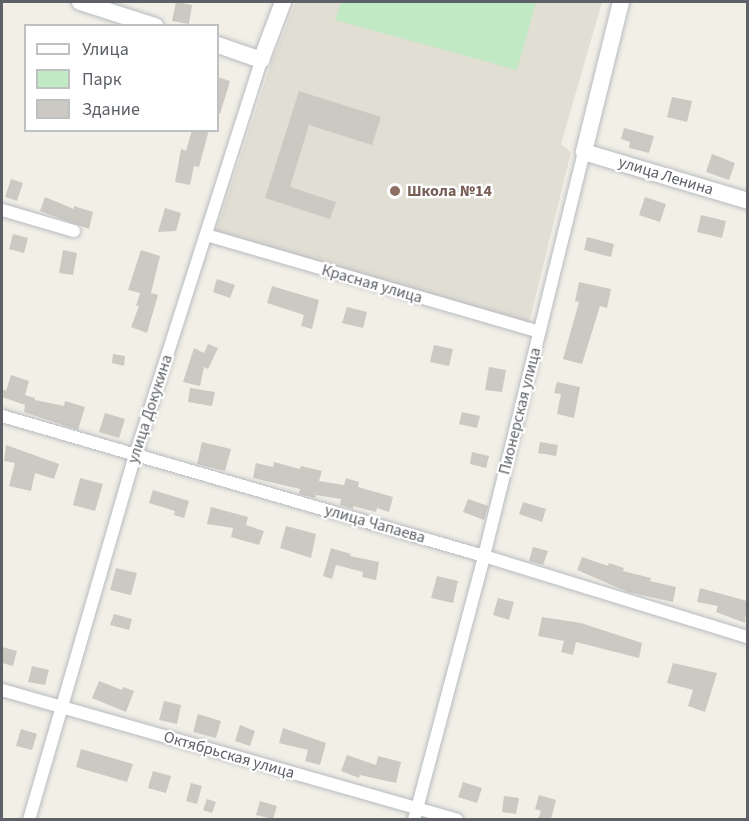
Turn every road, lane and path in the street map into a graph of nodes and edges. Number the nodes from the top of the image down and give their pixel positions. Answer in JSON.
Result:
{"nodes":[{"id":1,"x":80,"y":2,"type":"edge"},
{"id":2,"x":283,"y":2,"type":"edge"},
{"id":3,"x":621,"y":2,"type":"edge"},
{"id":4,"x":149,"y":24,"type":"edge"},
{"id":5,"x":219,"y":45,"type":"edge"},
{"id":6,"x":261,"y":60,"type":"junction"},
{"id":7,"x":584,"y":152,"type":"junction"},
{"id":8,"x":747,"y":201,"type":"edge"},
{"id":9,"x":2,"y":210,"type":"edge"},
{"id":10,"x":74,"y":231,"type":"dead end"},
{"id":11,"x":206,"y":235,"type":"junction"},
{"id":12,"x":539,"y":332,"type":"junction"},
{"id":13,"x":2,"y":416,"type":"edge"},
{"id":14,"x":135,"y":456,"type":"junction"},
{"id":15,"x":484,"y":556,"type":"junction"},
{"id":16,"x":747,"y":637,"type":"edge"},
{"id":17,"x":2,"y":690,"type":"edge"},
{"id":18,"x":62,"y":707,"type":"junction"},
{"id":19,"x":416,"y":814,"type":"edge"},
{"id":20,"x":29,"y":819,"type":"edge"},
{"id":21,"x":457,"y":819,"type":"edge"}],
"edges":[{"from":1,"to":4,"type":"street"},
{"from":2,"to":6,"type":"street","name":"улица Докукина"},
{"from":3,"to":7,"type":"street","name":"Пионерская улица"},
{"from":5,"to":6,"type":"street"},
{"from":6,"to":11,"type":"street","name":"улица Докукина"},
{"from":7,"to":8,"type":"street","name":"улица Ленина"},
{"from":7,"to":12,"type":"street","name":"Пионерская улица"},
{"from":9,"to":10,"type":"street"},
{"from":11,"to":12,"type":"street","name":"Красная улица"},
{"from":11,"to":14,"type":"street","name":"улица Докукина"},
{"from":12,"to":15,"type":"street","name":"Пионерская улица"},
{"from":13,"to":14,"type":"street","name":"улица Чапаева"},
{"from":14,"to":15,"type":"street","name":"улица Чапаева"},
{"from":14,"to":18,"type":"street","name":"улица Докукина"},
{"from":15,"to":16,"type":"street","name":"улица Чапаева"},
{"from":15,"to":19,"type":"street","name":"Пионерская улица"},
{"from":17,"to":18,"type":"street","name":"Октябрьская улица"},
{"from":18,"to":19,"type":"street","name":"Октябрьская улица"},
{"from":18,"to":20,"type":"street","name":"улица Докукина"},
{"from":19,"to":21,"type":"street","name":"Октябрьская улица"}]}
